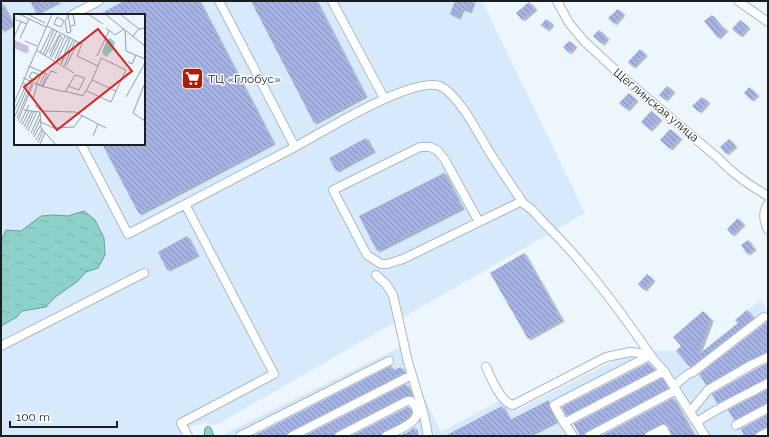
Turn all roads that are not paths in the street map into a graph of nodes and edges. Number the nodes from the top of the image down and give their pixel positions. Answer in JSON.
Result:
{"nodes":[{"id":1,"x":99,"y":1,"type":"edge"},
{"id":2,"x":219,"y":1,"type":"edge"},
{"id":3,"x":332,"y":1,"type":"edge"},
{"id":4,"x":557,"y":1,"type":"edge"},
{"id":5,"x":741,"y":2,"type":"edge"},
{"id":6,"x":74,"y":14,"type":"edge"},
{"id":7,"x":768,"y":22,"type":"edge"},
{"id":8,"x":384,"y":98,"type":"junction"},
{"id":9,"x":82,"y":145,"type":"edge"},
{"id":10,"x":295,"y":147,"type":"junction"},
{"id":11,"x":768,"y":196,"type":"edge"},
{"id":12,"x":185,"y":204,"type":"junction"},
{"id":13,"x":524,"y":204,"type":"junction"},
{"id":14,"x":768,"y":204,"type":"edge"},
{"id":15,"x":479,"y":222,"type":"junction"},
{"id":16,"x":768,"y":230,"type":"edge"},
{"id":17,"x":144,"y":273,"type":"dead end"},
{"id":18,"x":376,"y":275,"type":"dead end"},
{"id":19,"x":764,"y":317,"type":"dead end"},
{"id":20,"x":1,"y":346,"type":"edge"},
{"id":21,"x":768,"y":357,"type":"edge"},
{"id":22,"x":651,"y":358,"type":"junction"},
{"id":23,"x":389,"y":361,"type":"dead end"},
{"id":24,"x":486,"y":367,"type":"dead end"},
{"id":25,"x":664,"y":371,"type":"junction"},
{"id":26,"x":406,"y":378,"type":"dead end"},
{"id":27,"x":768,"y":383,"type":"edge"},
{"id":28,"x":675,"y":388,"type":"junction"},
{"id":29,"x":768,"y":408,"type":"edge"},
{"id":30,"x":690,"y":412,"type":"junction"},
{"id":31,"x":697,"y":422,"type":"junction"},
{"id":32,"x":564,"y":423,"type":"junction"},
{"id":33,"x":736,"y":425,"type":"dead end"},
{"id":34,"x":768,"y":432,"type":"edge"},
{"id":35,"x":188,"y":436,"type":"edge"},
{"id":36,"x":240,"y":436,"type":"edge"},
{"id":37,"x":292,"y":436,"type":"edge"},
{"id":38,"x":340,"y":436,"type":"edge"},
{"id":39,"x":386,"y":436,"type":"edge"},
{"id":40,"x":428,"y":436,"type":"edge"},
{"id":41,"x":573,"y":436,"type":"edge"},
{"id":42,"x":589,"y":436,"type":"edge"},
{"id":43,"x":649,"y":436,"type":"edge"},
{"id":44,"x":667,"y":436,"type":"edge"},
{"id":45,"x":705,"y":436,"type":"edge"},
{"id":46,"x":760,"y":436,"type":"edge"}],
"edges":[{"from":1,"to":6,"type":"street"},
{"from":2,"to":10,"type":"street"},
{"from":3,"to":8,"type":"street"},
{"from":4,"to":11,"type":"street","name":"Щеглинская улица"},
{"from":5,"to":7,"type":"street"},
{"from":8,"to":10,"type":"street"},
{"from":8,"to":13,"type":"street"},
{"from":9,"to":12,"type":"street"},
{"from":10,"to":12,"type":"street"},
{"from":12,"to":35,"type":"street"},
{"from":13,"to":15,"type":"street"},
{"from":13,"to":22,"type":"street"},
{"from":14,"to":16,"type":"street"},
{"from":15,"to":15,"type":"street"},
{"from":17,"to":20,"type":"street"},
{"from":18,"to":40,"type":"street"},
{"from":19,"to":28,"type":"street"},
{"from":21,"to":30,"type":"street"},
{"from":22,"to":24,"type":"street"},
{"from":22,"to":25,"type":"street"},
{"from":22,"to":32,"type":"street"},
{"from":23,"to":36,"type":"street"},
{"from":25,"to":28,"type":"street"},
{"from":25,"to":32,"type":"street"},
{"from":26,"to":37,"type":"street"},
{"from":27,"to":31,"type":"street"},
{"from":28,"to":30,"type":"street"},
{"from":28,"to":42,"type":"street"},
{"from":29,"to":33,"type":"street"},
{"from":30,"to":31,"type":"street"},
{"from":31,"to":45,"type":"street"},
{"from":32,"to":41,"type":"street"},
{"from":34,"to":46,"type":"street"},
{"from":38,"to":39,"type":"street"},
{"from":43,"to":44,"type":"street"}]}
